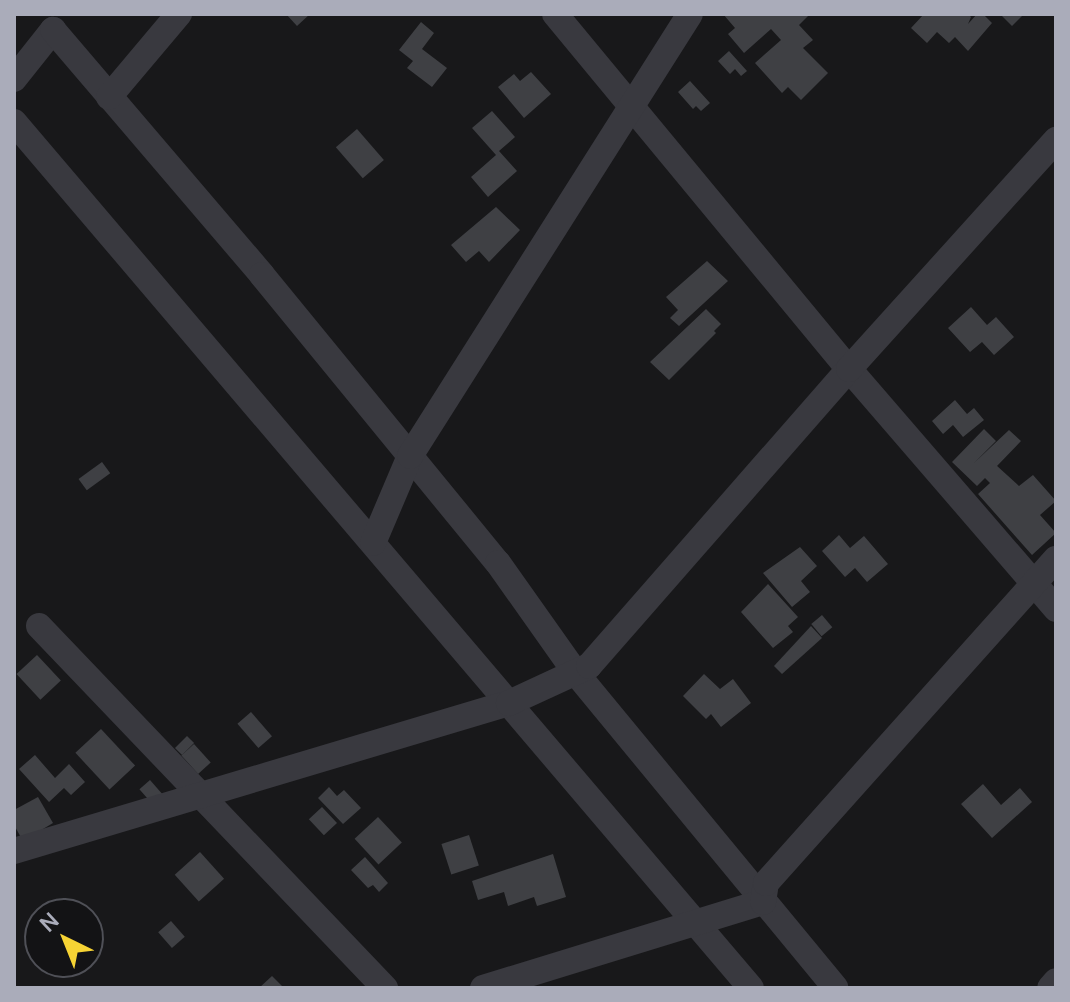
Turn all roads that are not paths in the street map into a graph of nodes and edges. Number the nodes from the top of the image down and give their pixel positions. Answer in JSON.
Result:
{"nodes":[{"id":1,"x":179,"y":14,"type":"edge"},
{"id":2,"x":555,"y":14,"type":"edge"},
{"id":3,"x":690,"y":14,"type":"edge"},
{"id":4,"x":14,"y":79,"type":"edge"},
{"id":5,"x":109,"y":97,"type":"junction"},
{"id":6,"x":632,"y":104,"type":"junction"},
{"id":7,"x":14,"y":122,"type":"edge"},
{"id":8,"x":1056,"y":140,"type":"edge"},
{"id":9,"x":849,"y":369,"type":"junction"},
{"id":10,"x":410,"y":456,"type":"junction"},
{"id":11,"x":373,"y":543,"type":"junction"},
{"id":12,"x":1056,"y":559,"type":"edge"},
{"id":13,"x":1034,"y":583,"type":"junction"},
{"id":14,"x":1056,"y":609,"type":"edge"},
{"id":15,"x":39,"y":626,"type":"dead end"},
{"id":16,"x":576,"y":673,"type":"junction"},
{"id":17,"x":509,"y":703,"type":"junction"},
{"id":18,"x":201,"y":795,"type":"junction"},
{"id":19,"x":14,"y":851,"type":"edge"},
{"id":20,"x":763,"y":902,"type":"junction"},
{"id":21,"x":699,"y":923,"type":"junction"},
{"id":22,"x":1056,"y":981,"type":"edge"},
{"id":23,"x":385,"y":988,"type":"edge"},
{"id":24,"x":483,"y":988,"type":"edge"},
{"id":25,"x":751,"y":988,"type":"edge"},
{"id":26,"x":836,"y":988,"type":"edge"},
{"id":27,"x":1050,"y":988,"type":"edge"}],
"edges":[{"from":1,"to":5,"type":"street"},
{"from":2,"to":6,"type":"street"},
{"from":3,"to":6,"type":"street"},
{"from":4,"to":5,"type":"street"},
{"from":5,"to":10,"type":"street"},
{"from":6,"to":9,"type":"street"},
{"from":6,"to":10,"type":"street"},
{"from":7,"to":11,"type":"street"},
{"from":8,"to":9,"type":"street"},
{"from":9,"to":13,"type":"street"},
{"from":9,"to":16,"type":"street"},
{"from":10,"to":11,"type":"street"},
{"from":10,"to":16,"type":"street"},
{"from":11,"to":17,"type":"street"},
{"from":12,"to":13,"type":"street"},
{"from":13,"to":14,"type":"street"},
{"from":13,"to":20,"type":"street"},
{"from":15,"to":18,"type":"street"},
{"from":16,"to":17,"type":"street"},
{"from":16,"to":20,"type":"street"},
{"from":17,"to":18,"type":"street"},
{"from":17,"to":21,"type":"street"},
{"from":18,"to":19,"type":"street"},
{"from":18,"to":23,"type":"street"},
{"from":20,"to":21,"type":"street"},
{"from":20,"to":26,"type":"street"},
{"from":21,"to":24,"type":"street"},
{"from":21,"to":25,"type":"street"},
{"from":22,"to":27,"type":"street"}]}
